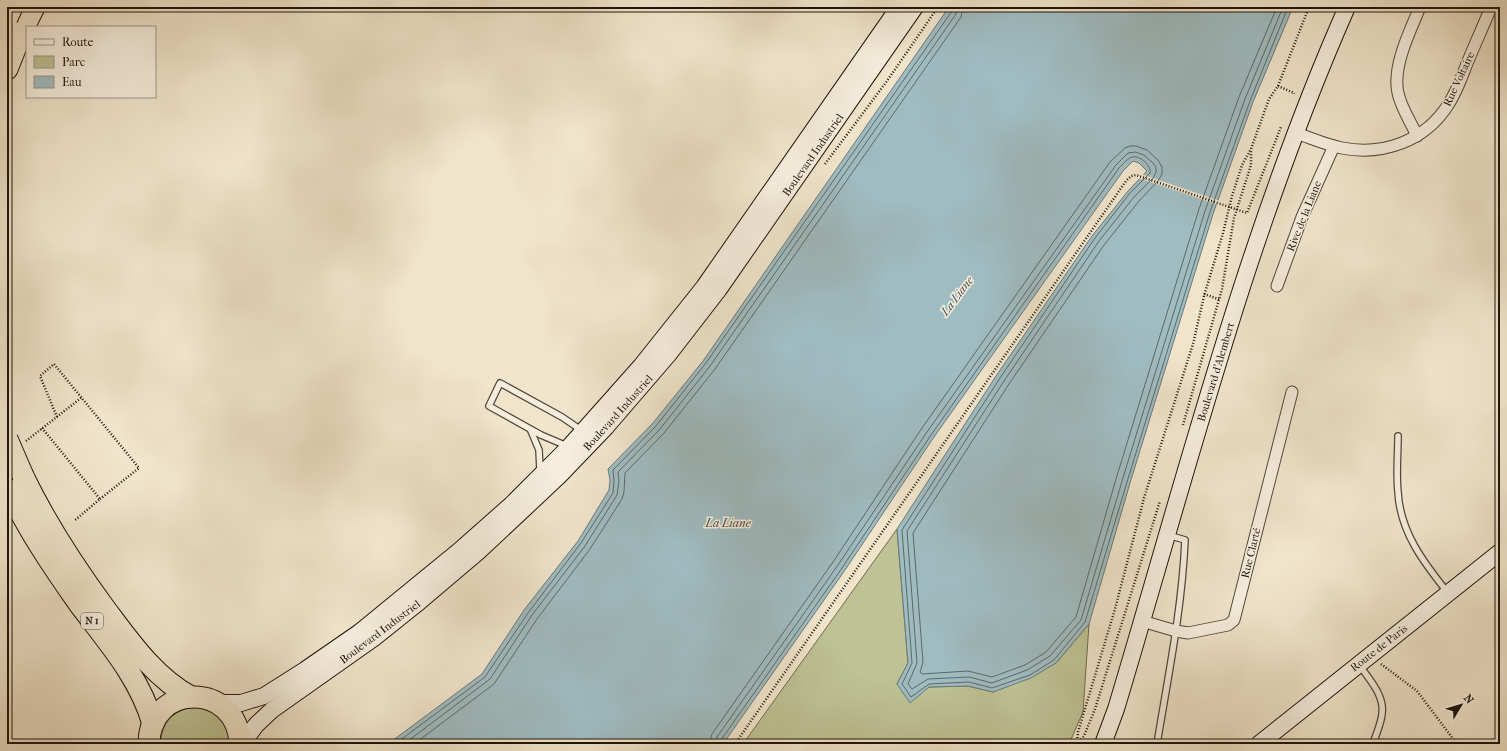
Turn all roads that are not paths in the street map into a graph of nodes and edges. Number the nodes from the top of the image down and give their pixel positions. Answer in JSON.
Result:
{"nodes":[{"id":1,"x":12,"y":7,"type":"edge"},
{"id":2,"x":34,"y":7,"type":"edge"},
{"id":3,"x":899,"y":7,"type":"edge"},
{"id":4,"x":915,"y":7,"type":"edge"},
{"id":5,"x":1347,"y":7,"type":"edge"},
{"id":6,"x":1420,"y":7,"type":"edge"},
{"id":7,"x":1491,"y":7,"type":"edge"},
{"id":8,"x":7,"y":18,"type":"edge"},
{"id":9,"x":7,"y":69,"type":"edge"},
{"id":10,"x":1296,"y":132,"type":"junction"},
{"id":11,"x":1417,"y":136,"type":"junction"},
{"id":12,"x":1334,"y":146,"type":"junction"},
{"id":13,"x":1277,"y":286,"type":"dead end"},
{"id":14,"x":1292,"y":392,"type":"dead end"},
{"id":15,"x":531,"y":430,"type":"junction"},
{"id":16,"x":1398,"y":436,"type":"dead end"},
{"id":17,"x":15,"y":440,"type":"edge"},
{"id":18,"x":588,"y":440,"type":"junction"},
{"id":19,"x":569,"y":447,"type":"junction"},
{"id":20,"x":539,"y":478,"type":"junction"},
{"id":21,"x":13,"y":483,"type":"edge"},
{"id":22,"x":1168,"y":535,"type":"junction"},
{"id":23,"x":1500,"y":552,"type":"edge"},
{"id":24,"x":1448,"y":593,"type":"junction"},
{"id":25,"x":1142,"y":621,"type":"junction"},
{"id":26,"x":1176,"y":631,"type":"junction"},
{"id":27,"x":1364,"y":660,"type":"junction"},
{"id":28,"x":191,"y":697,"type":"junction"},
{"id":29,"x":218,"y":703,"type":"junction"},
{"id":30,"x":151,"y":734,"type":"edge"},
{"id":31,"x":241,"y":744,"type":"edge"},
{"id":32,"x":1103,"y":744,"type":"edge"},
{"id":33,"x":1157,"y":744,"type":"edge"},
{"id":34,"x":1258,"y":744,"type":"edge"},
{"id":35,"x":1373,"y":744,"type":"edge"}],
"edges":[{"from":1,"to":8,"type":"highway","bridge":true},
{"from":2,"to":9,"type":"highway"},
{"from":3,"to":18,"type":"street","name":"Boulevard Industriel"},
{"from":4,"to":18,"type":"street","name":"Boulevard Industriel"},
{"from":5,"to":10,"type":"street","name":"Boulevard d'Alembert"},
{"from":6,"to":11,"type":"street"},
{"from":7,"to":11,"type":"street","name":"Rue Voltaire"},
{"from":10,"to":12,"type":"street","name":"Rue Voltaire"},
{"from":10,"to":22,"type":"street","name":"Boulevard d'Alembert"},
{"from":11,"to":12,"type":"street","name":"Rue Voltaire"},
{"from":12,"to":13,"type":"street","name":"Rive de la Liane"},
{"from":14,"to":26,"type":"street","name":"Rue Clarté"},
{"from":15,"to":18,"type":"lane"},
{"from":15,"to":19,"type":"lane"},
{"from":15,"to":20,"type":"lane"},
{"from":16,"to":24,"type":"lane"},
{"from":17,"to":21,"type":"highway","number":"N 1","bridge":true},
{"from":18,"to":19,"type":"street","name":"Boulevard Industriel"},
{"from":18,"to":31,"type":"street","name":"Boulevard Industriel"},
{"from":19,"to":20,"type":"street","name":"Boulevard Industriel"},
{"from":20,"to":29,"type":"street","name":"Boulevard Industriel"},
{"from":21,"to":28,"type":"highway","number":"N 1"},
{"from":21,"to":30,"type":"highway","number":"N 1"},
{"from":22,"to":25,"type":"street","name":"Boulevard d'Alembert"},
{"from":22,"to":26,"type":"lane"},
{"from":23,"to":24,"type":"street","name":"Route de Paris"},
{"from":24,"to":27,"type":"street","name":"Route de Paris"},
{"from":25,"to":26,"type":"street","name":"Rue Clarté"},
{"from":25,"to":32,"type":"street","name":"Boulevard d'Alembert"},
{"from":26,"to":33,"type":"lane"},
{"from":27,"to":34,"type":"street","name":"Route de Paris"},
{"from":27,"to":35,"type":"lane"},
{"from":28,"to":29,"type":"highway"},
{"from":28,"to":30,"type":"highway"},
{"from":29,"to":31,"type":"highway"}]}
